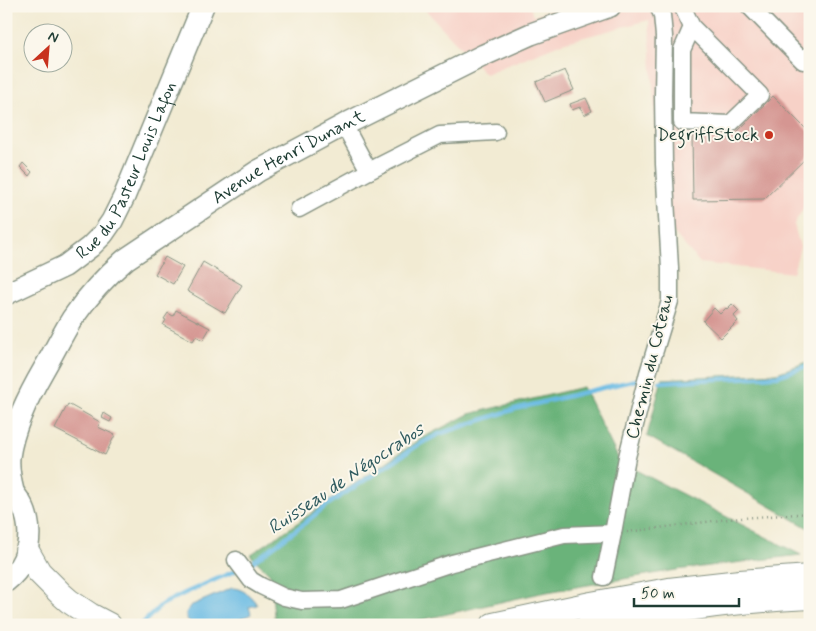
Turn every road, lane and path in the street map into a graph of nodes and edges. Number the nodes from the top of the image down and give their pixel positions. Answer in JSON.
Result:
{"nodes":[{"id":1,"x":203,"y":6,"type":"edge"},
{"id":2,"x":610,"y":6,"type":"edge"},
{"id":3,"x":658,"y":6,"type":"edge"},
{"id":4,"x":682,"y":6,"type":"edge"},
{"id":5,"x":749,"y":6,"type":"edge"},
{"id":6,"x":692,"y":27,"type":"junction"},
{"id":7,"x":807,"y":61,"type":"edge"},
{"id":8,"x":344,"y":126,"type":"junction"},
{"id":9,"x":496,"y":132,"type":"dead end"},
{"id":10,"x":369,"y":171,"type":"junction"},
{"id":11,"x":299,"y":209,"type":"dead end"},
{"id":12,"x":6,"y":294,"type":"edge"},
{"id":13,"x":32,"y":391,"type":"junction"},
{"id":14,"x":6,"y":424,"type":"edge"},
{"id":15,"x":9,"y":488,"type":"edge"},
{"id":16,"x":810,"y":513,"type":"edge"},
{"id":17,"x":614,"y":533,"type":"junction"},
{"id":18,"x":27,"y":550,"type":"junction"},
{"id":19,"x":236,"y":560,"type":"dead end"},
{"id":20,"x":604,"y":577,"type":"dead end"},
{"id":21,"x":810,"y":577,"type":"edge"},
{"id":22,"x":6,"y":581,"type":"edge"},
{"id":23,"x":810,"y":597,"type":"edge"},
{"id":24,"x":108,"y":625,"type":"edge"},
{"id":25,"x":493,"y":625,"type":"edge"},
{"id":26,"x":589,"y":625,"type":"edge"}],
"edges":[{"from":1,"to":12,"type":"main road","name":"Rue du Pasteur Louis Lafon"},
{"from":2,"to":8,"type":"main road","name":"Avenue Henri Dunant"},
{"from":3,"to":17,"type":"street","name":"Chemin du Coteau"},
{"from":4,"to":6,"type":"street"},
{"from":5,"to":7,"type":"street"},
{"from":6,"to":6,"type":"street"},
{"from":8,"to":10,"type":"street"},
{"from":8,"to":13,"type":"main road","name":"Avenue Henri Dunant"},
{"from":9,"to":10,"type":"street"},
{"from":10,"to":11,"type":"street"},
{"from":13,"to":14,"type":"main road","name":"Avenue Henri Dunant"},
{"from":13,"to":15,"type":"main road","name":"Avenue Henri Dunant"},
{"from":15,"to":18,"type":"main road"},
{"from":16,"to":17,"type":"path"},
{"from":17,"to":19,"type":"street"},
{"from":17,"to":20,"type":"street","name":"Chemin du Coteau"},
{"from":18,"to":22,"type":"main road"},
{"from":18,"to":24,"type":"highway"},
{"from":21,"to":25,"type":"highway"},
{"from":23,"to":26,"type":"highway"}]}
